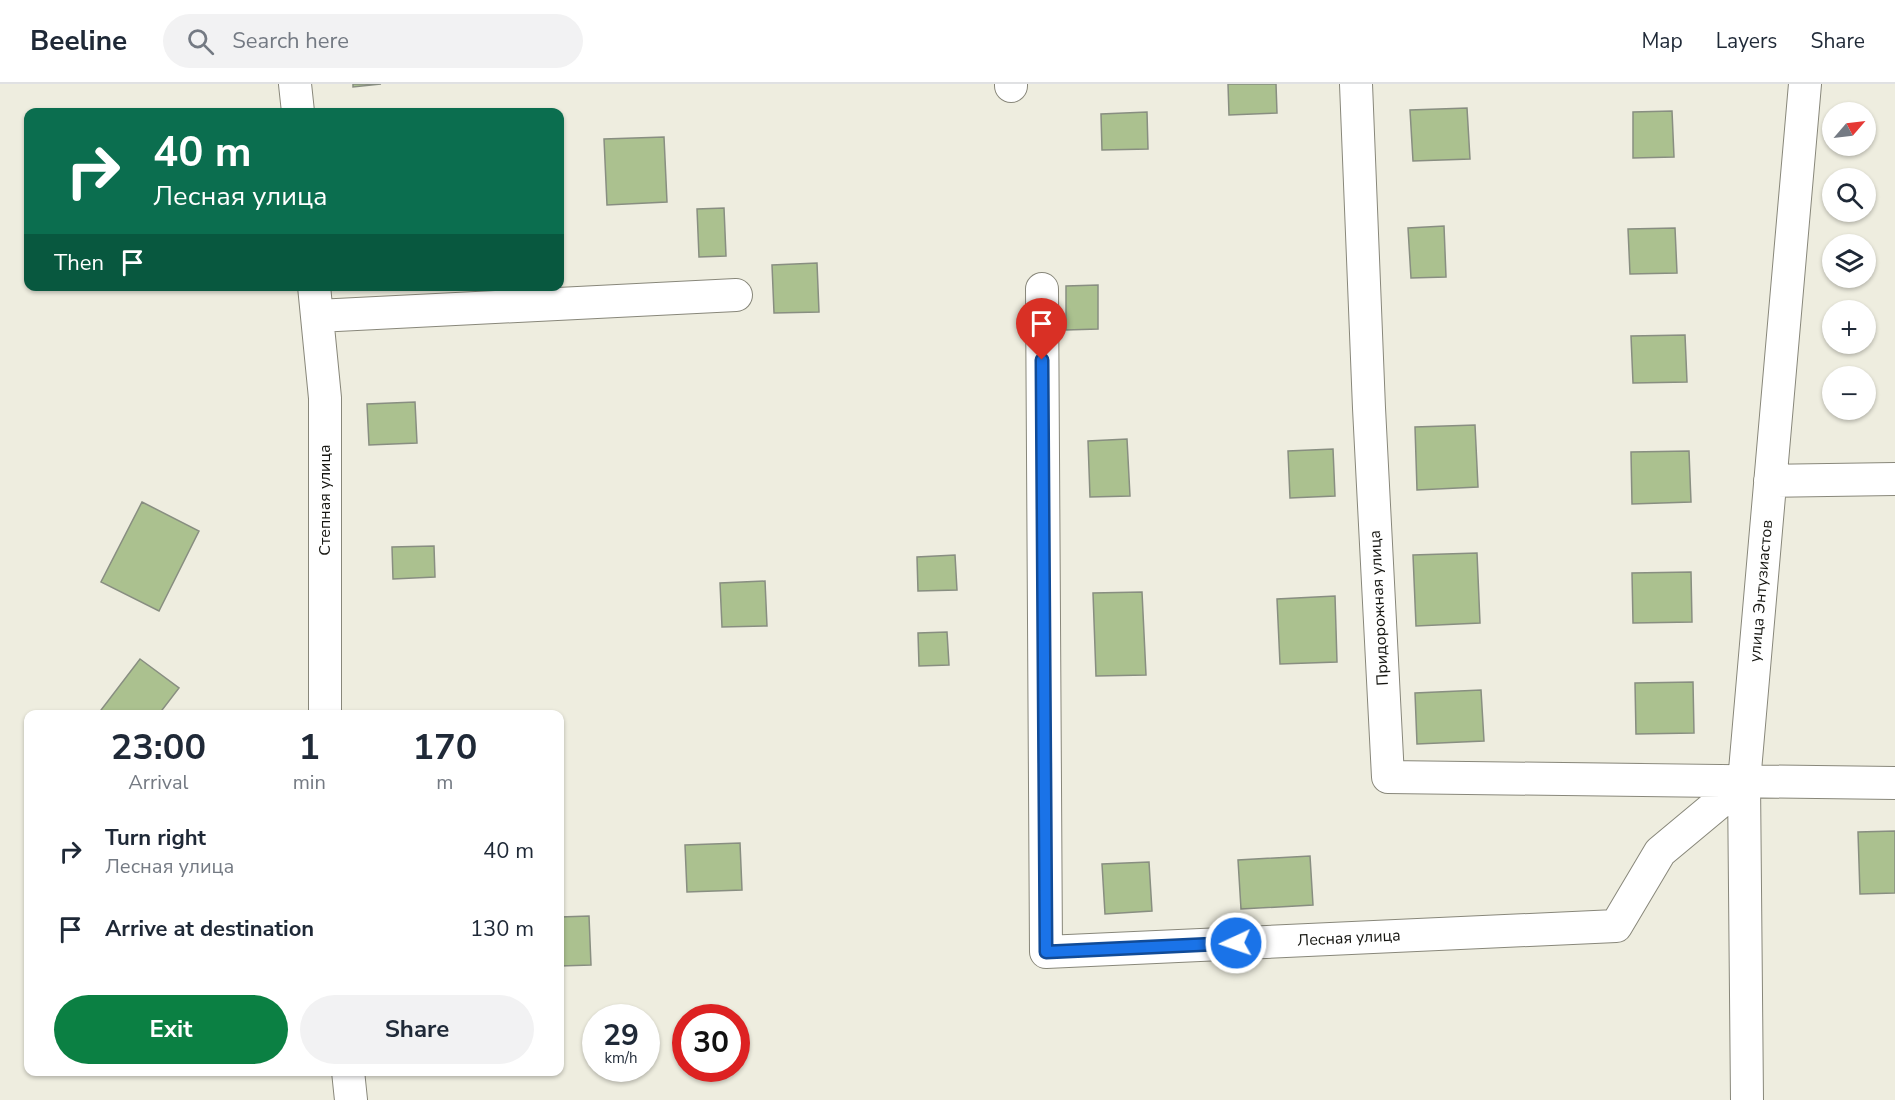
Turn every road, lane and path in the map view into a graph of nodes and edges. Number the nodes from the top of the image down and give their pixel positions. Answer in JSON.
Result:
{"nodes":[{"id":1,"x":295,"y":84,"type":"edge"},
{"id":2,"x":1356,"y":84,"type":"edge"},
{"id":3,"x":1805,"y":84,"type":"edge"},
{"id":4,"x":298,"y":108,"type":"edge"},
{"id":5,"x":1042,"y":289,"type":"dead end"},
{"id":6,"x":736,"y":296,"type":"dead end"},
{"id":7,"x":316,"y":301,"type":"edge"},
{"id":8,"x":1895,"y":478,"type":"edge"},
{"id":9,"x":1770,"y":481,"type":"junction"},
{"id":10,"x":325,"y":710,"type":"edge"},
{"id":11,"x":1744,"y":782,"type":"junction"},
{"id":12,"x":1895,"y":783,"type":"edge"},
{"id":13,"x":349,"y":1076,"type":"edge"},
{"id":14,"x":351,"y":1100,"type":"edge"},
{"id":15,"x":1747,"y":1100,"type":"edge"}],
"edges":[{"from":1,"to":4,"type":"street"},
{"from":2,"to":11,"type":"street","name":"Придорожная улица"},
{"from":3,"to":9,"type":"street","name":"улица Энтузиастов"},
{"from":5,"to":11,"type":"street","name":"Лесная улица"},
{"from":6,"to":7,"type":"street"},
{"from":7,"to":10,"type":"street","name":"Степная улица"},
{"from":8,"to":9,"type":"street"},
{"from":9,"to":11,"type":"street","name":"улица Энтузиастов"},
{"from":11,"to":12,"type":"street"},
{"from":11,"to":15,"type":"street","name":"улица Энтузиастов"},
{"from":13,"to":14,"type":"street"}]}
